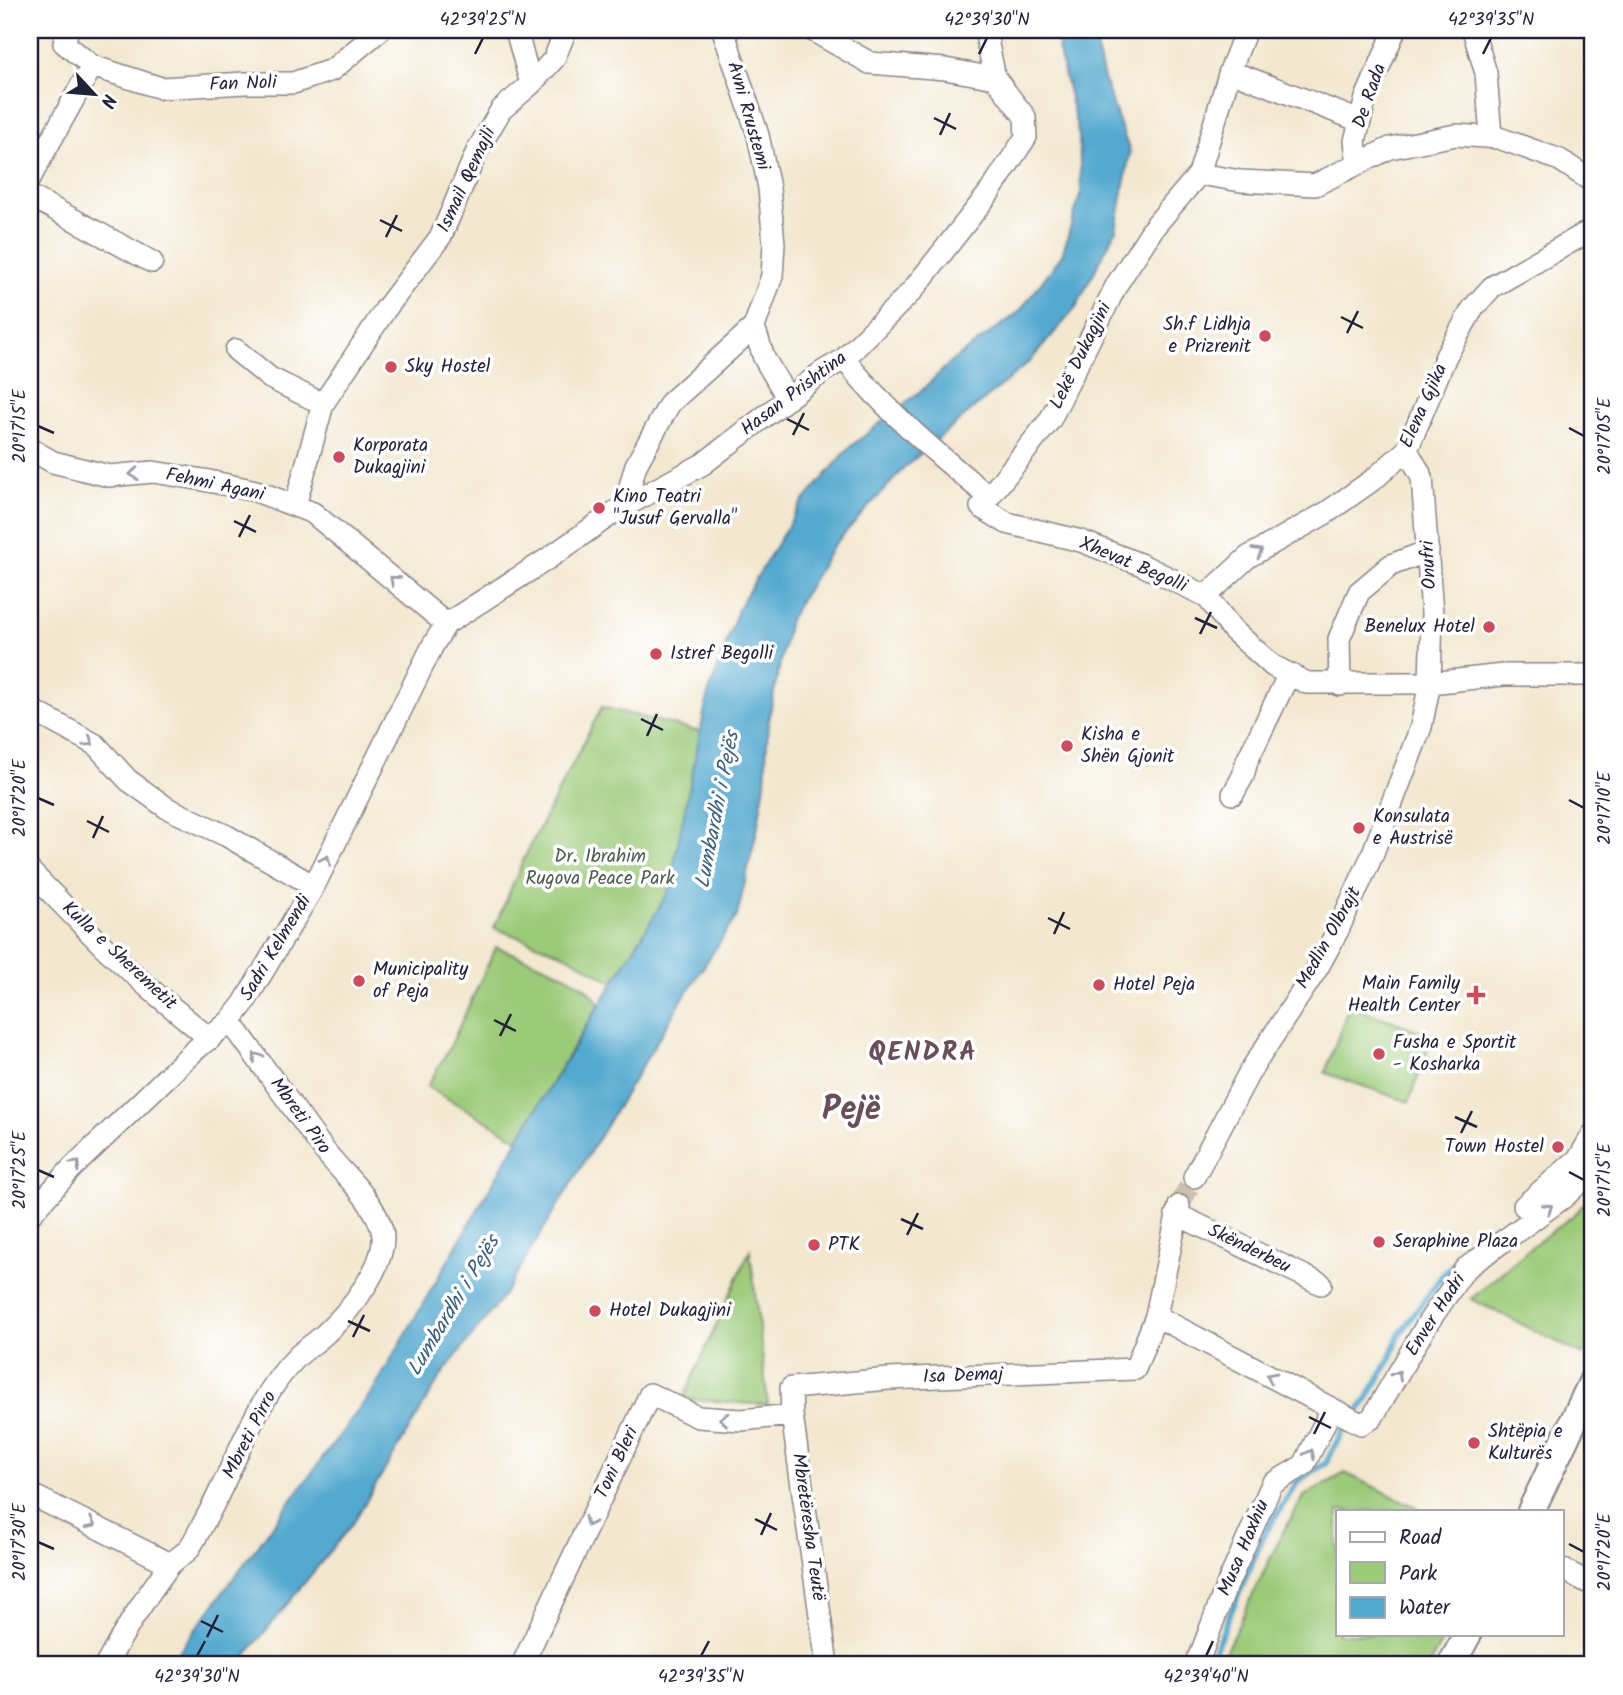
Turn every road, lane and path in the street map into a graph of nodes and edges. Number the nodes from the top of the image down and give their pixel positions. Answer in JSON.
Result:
{"nodes":[{"id":1,"x":380,"y":30,"type":"edge"},
{"id":2,"x":516,"y":30,"type":"edge"},
{"id":3,"x":566,"y":30,"type":"edge"},
{"id":4,"x":723,"y":30,"type":"edge"},
{"id":5,"x":812,"y":30,"type":"edge"},
{"id":6,"x":985,"y":30,"type":"edge"},
{"id":7,"x":1246,"y":30,"type":"edge"},
{"id":8,"x":1395,"y":30,"type":"edge"},
{"id":9,"x":1473,"y":30,"type":"edge"},
{"id":10,"x":60,"y":34,"type":"edge"},
{"id":11,"x":92,"y":66,"type":"junction"},
{"id":12,"x":1230,"y":71,"type":"junction"},
{"id":13,"x":995,"y":78,"type":"junction"},
{"id":14,"x":531,"y":84,"type":"junction"},
{"id":15,"x":1360,"y":121,"type":"junction"},
{"id":16,"x":1491,"y":137,"type":"junction"},
{"id":17,"x":1358,"y":164,"type":"junction"},
{"id":18,"x":1199,"y":174,"type":"junction"},
{"id":19,"x":30,"y":178,"type":"edge"},
{"id":20,"x":1593,"y":183,"type":"edge"},
{"id":21,"x":30,"y":196,"type":"edge"},
{"id":22,"x":1593,"y":229,"type":"edge"},
{"id":23,"x":152,"y":262,"type":"dead end"},
{"id":24,"x":754,"y":327,"type":"junction"},
{"id":25,"x":236,"y":350,"type":"dead end"},
{"id":26,"x":844,"y":359,"type":"junction"},
{"id":27,"x":788,"y":399,"type":"junction"},
{"id":28,"x":323,"y":404,"type":"junction"},
{"id":29,"x":30,"y":449,"type":"edge"},
{"id":30,"x":1407,"y":450,"type":"junction"},
{"id":31,"x":990,"y":505,"type":"junction"},
{"id":32,"x":295,"y":506,"type":"junction"},
{"id":33,"x":624,"y":507,"type":"junction"},
{"id":34,"x":1428,"y":551,"type":"junction"},
{"id":35,"x":1206,"y":596,"type":"junction"},
{"id":36,"x":446,"y":625,"type":"junction"},
{"id":37,"x":1593,"y":675,"type":"edge"},
{"id":38,"x":1288,"y":676,"type":"junction"},
{"id":39,"x":1430,"y":683,"type":"junction"},
{"id":40,"x":1340,"y":685,"type":"junction"},
{"id":41,"x":30,"y":709,"type":"edge"},
{"id":42,"x":1233,"y":794,"type":"dead end"},
{"id":43,"x":30,"y":870,"type":"edge"},
{"id":44,"x":314,"y":886,"type":"junction"},
{"id":45,"x":230,"y":1021,"type":"junction"},
{"id":46,"x":210,"y":1039,"type":"junction"},
{"id":47,"x":1593,"y":1134,"type":"edge"},
{"id":48,"x":1593,"y":1170,"type":"edge"},
{"id":49,"x":1194,"y":1177,"type":"tunnel mouth"},
{"id":50,"x":1524,"y":1206,"type":"dead end"},
{"id":51,"x":374,"y":1208,"type":"joint"},
{"id":52,"x":30,"y":1216,"type":"edge"},
{"id":53,"x":1321,"y":1284,"type":"dead end"},
{"id":54,"x":1156,"y":1316,"type":"junction"},
{"id":55,"x":1593,"y":1380,"type":"edge"},
{"id":56,"x":791,"y":1388,"type":"joint"},
{"id":57,"x":792,"y":1415,"type":"junction"},
{"id":58,"x":1346,"y":1417,"type":"junction"},
{"id":59,"x":30,"y":1494,"type":"edge"},
{"id":60,"x":1531,"y":1510,"type":"edge"},
{"id":61,"x":170,"y":1564,"type":"junction"},
{"id":62,"x":1564,"y":1571,"type":"edge"},
{"id":63,"x":1593,"y":1585,"type":"edge"},
{"id":64,"x":1467,"y":1636,"type":"edge"},
{"id":65,"x":106,"y":1665,"type":"edge"},
{"id":66,"x":522,"y":1665,"type":"edge"},
{"id":67,"x":827,"y":1665,"type":"edge"},
{"id":68,"x":1194,"y":1665,"type":"edge"},
{"id":69,"x":1451,"y":1665,"type":"edge"}],
"edges":[{"from":1,"to":11,"type":"street","name":"Fan Noli"},
{"from":2,"to":14,"type":"street"},
{"from":3,"to":14,"type":"street","name":"Ismail Qemajli"},
{"from":4,"to":24,"type":"street","name":"Avni Rrustemi"},
{"from":5,"to":13,"type":"street"},
{"from":6,"to":13,"type":"street"},
{"from":7,"to":12,"type":"street","name":"Lekë Dukagjini"},
{"from":8,"to":15,"type":"street","name":"De Rada"},
{"from":9,"to":16,"type":"street"},
{"from":10,"to":11,"type":"street"},
{"from":11,"to":19,"type":"street"},
{"from":12,"to":15,"type":"street"},
{"from":12,"to":18,"type":"street","name":"Lekë Dukagjini"},
{"from":13,"to":26,"type":"street","name":"Hasan Prishtina"},
{"from":14,"to":28,"type":"street","name":"Ismail Qemajli"},
{"from":15,"to":17,"type":"street","name":"De Rada"},
{"from":16,"to":17,"type":"street"},
{"from":16,"to":20,"type":"street"},
{"from":17,"to":18,"type":"street"},
{"from":18,"to":31,"type":"street","name":"Lekë Dukagjini"},
{"from":21,"to":23,"type":"street"},
{"from":22,"to":30,"type":"street","name":"Elena Gjika"},
{"from":24,"to":27,"type":"street"},
{"from":24,"to":33,"type":"street","name":"Avni Rrustemi"},
{"from":25,"to":28,"type":"street"},
{"from":26,"to":27,"type":"street","name":"Hasan Prishtina"},
{"from":26,"to":31,"type":"street"},
{"from":27,"to":33,"type":"street","name":"Hasan Prishtina"},
{"from":28,"to":32,"type":"street","name":"Ismail Qemajli"},
{"from":32,"to":29,"type":"street","name":"Fehmi Agani","one_way":true},
{"from":30,"to":34,"type":"street","name":"Onufri"},
{"from":35,"to":30,"type":"street","name":"Elena Gjika","one_way":true},
{"from":31,"to":35,"type":"street","name":"Xhevat Begolli"},
{"from":36,"to":32,"type":"street","name":"Fehmi Agani","one_way":true},
{"from":33,"to":36,"type":"street","name":"Hasan Prishtina"},
{"from":34,"to":39,"type":"street","name":"Onufri"},
{"from":34,"to":40,"type":"street"},
{"from":35,"to":38,"type":"street","name":"Xhevat Begolli"},
{"from":44,"to":36,"type":"street","name":"Sadri Kelmendi","one_way":true},
{"from":37,"to":39,"type":"street","name":"Xhevat Begolli"},
{"from":38,"to":40,"type":"street","name":"Xhevat Begolli"},
{"from":38,"to":42,"type":"street"},
{"from":39,"to":40,"type":"street","name":"Xhevat Begolli"},
{"from":39,"to":49,"type":"street","name":"Medlin Olbrajt"},
{"from":41,"to":44,"type":"street","one_way":true},
{"from":43,"to":46,"type":"street","name":"Kulla e Sheremetit"},
{"from":44,"to":45,"type":"street","name":"Sadri Kelmendi"},
{"from":45,"to":46,"type":"street","name":"Sadri Kelmendi"},
{"from":51,"to":45,"type":"street","name":"Mbreti Piro","one_way":true},
{"from":52,"to":46,"type":"street","name":"Sadri Kelmendi","one_way":true},
{"from":47,"to":50,"type":"street"},
{"from":58,"to":48,"type":"street","name":"Enver Hadri","one_way":true},
{"from":51,"to":61,"type":"street","name":"Mbreti Pirro"},
{"from":53,"to":54,"type":"street","name":"Skënderbeu"},
{"from":54,"to":56,"type":"street","name":"Isa Demaj"},
{"from":58,"to":54,"type":"street","one_way":true},
{"from":55,"to":60,"type":"main road"},
{"from":56,"to":57,"type":"street","name":"Mbretëresha Teutë"},
{"from":57,"to":66,"type":"street","name":"Toni Bleri","one_way":true},
{"from":57,"to":67,"type":"street","name":"Mbretëresha Teutë"},
{"from":68,"to":58,"type":"street","name":"Musa Haxhiu","one_way":true},
{"from":59,"to":61,"type":"street","one_way":true},
{"from":61,"to":65,"type":"street","name":"Mbreti Pirro"},
{"from":62,"to":63,"type":"street"},
{"from":64,"to":69,"type":"main road"}]}
